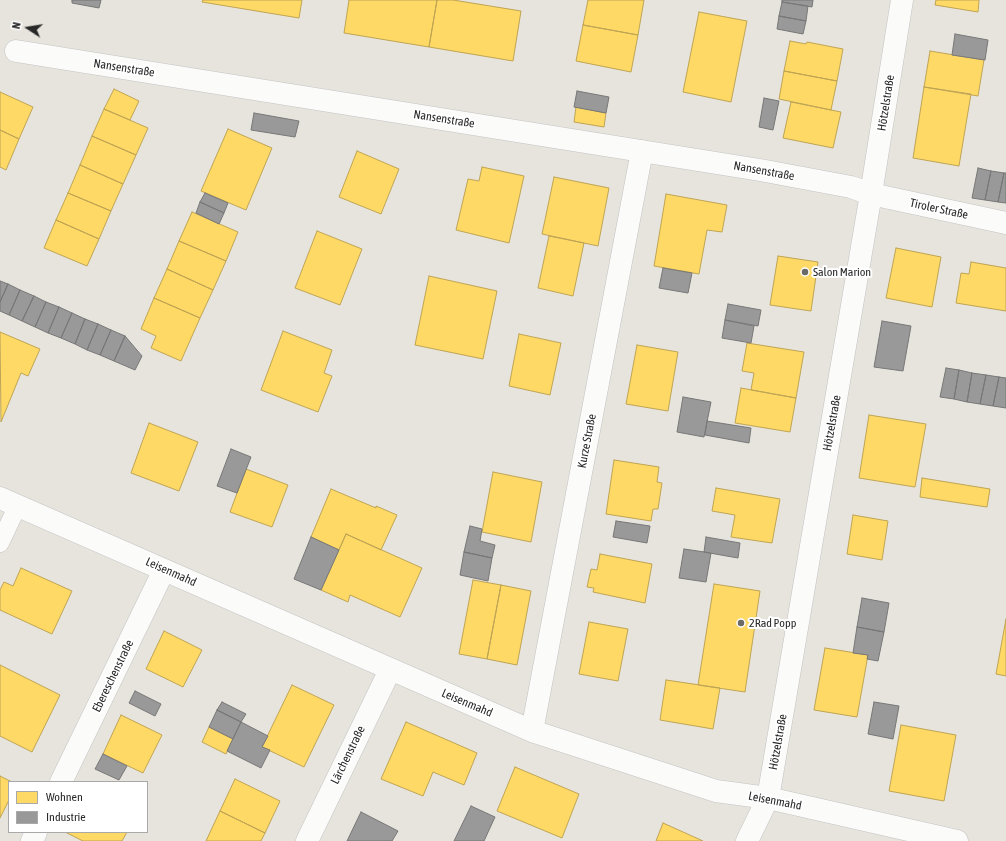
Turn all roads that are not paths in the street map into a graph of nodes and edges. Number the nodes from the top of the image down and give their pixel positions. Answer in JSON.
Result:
{"nodes":[{"id":1,"x":902,"y":0,"type":"edge"},
{"id":2,"x":16,"y":51,"type":"dead end"},
{"id":3,"x":642,"y":151,"type":"junction"},
{"id":4,"x":871,"y":194,"type":"junction"},
{"id":5,"x":1006,"y":223,"type":"edge"},
{"id":6,"x":9,"y":502,"type":"edge"},
{"id":7,"x":0,"y":543,"type":"edge"},
{"id":8,"x":164,"y":570,"type":"junction"},
{"id":9,"x":390,"y":670,"type":"junction"},
{"id":10,"x":532,"y":731,"type":"junction"},
{"id":11,"x":61,"y":781,"type":"edge"},
{"id":12,"x":768,"y":798,"type":"junction"},
{"id":13,"x":307,"y":841,"type":"edge"},
{"id":14,"x":747,"y":841,"type":"edge"},
{"id":15,"x":956,"y":841,"type":"edge"}],
"edges":[{"from":1,"to":4,"type":"street","name":"Hötzelstraße"},
{"from":2,"to":3,"type":"street","name":"Nansenstraße"},
{"from":3,"to":4,"type":"street","name":"Nansenstraße"},
{"from":3,"to":10,"type":"street","name":"Kurze Straße"},
{"from":4,"to":5,"type":"street","name":"Tiroler Straße"},
{"from":4,"to":12,"type":"street","name":"Hötzelstraße"},
{"from":6,"to":7,"type":"lane"},
{"from":6,"to":8,"type":"street","name":"Leisenmahd"},
{"from":8,"to":9,"type":"street","name":"Leisenmahd"},
{"from":8,"to":11,"type":"street","name":"Ebereschenstraße"},
{"from":9,"to":10,"type":"street","name":"Leisenmahd"},
{"from":9,"to":13,"type":"street","name":"Lärchenstraße"},
{"from":10,"to":12,"type":"street","name":"Leisenmahd"},
{"from":12,"to":14,"type":"street","name":"Hötzelstraße"},
{"from":12,"to":15,"type":"street","name":"Leisenmahd"}]}
